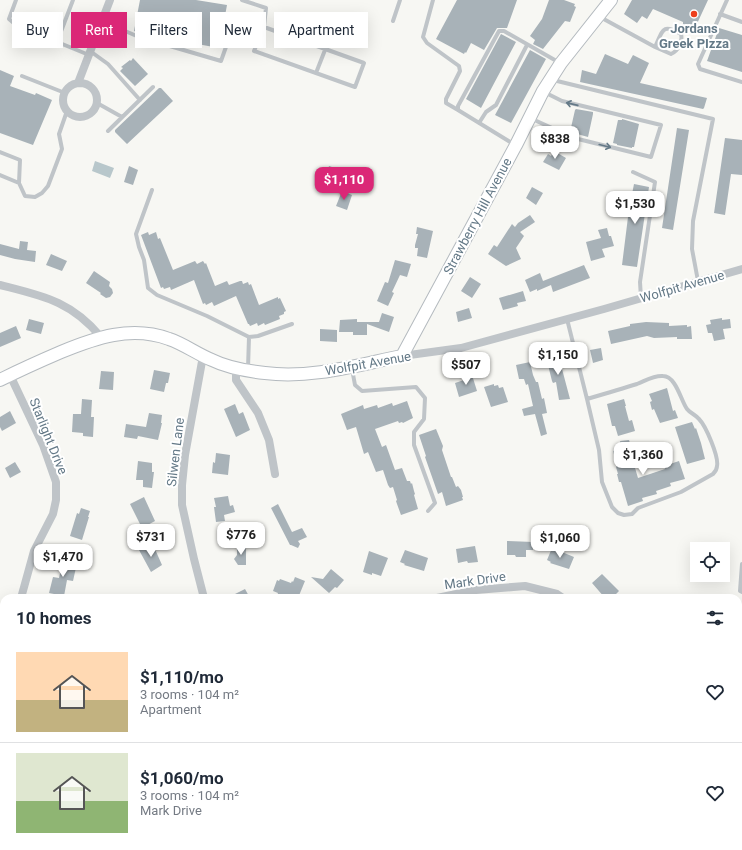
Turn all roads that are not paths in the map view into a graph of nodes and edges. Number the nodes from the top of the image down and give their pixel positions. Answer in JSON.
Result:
{"nodes":[{"id":1,"x":16,"y":0,"type":"edge"},
{"id":2,"x":73,"y":0,"type":"edge"},
{"id":3,"x":110,"y":0,"type":"edge"},
{"id":4,"x":242,"y":0,"type":"edge"},
{"id":5,"x":400,"y":0,"type":"edge"},
{"id":6,"x":432,"y":0,"type":"edge"},
{"id":7,"x":611,"y":0,"type":"edge"},
{"id":8,"x":726,"y":0,"type":"edge"},
{"id":9,"x":105,"y":12,"type":"edge"},
{"id":10,"x":266,"y":12,"type":"edge"},
{"id":11,"x":720,"y":14,"type":"junction"},
{"id":12,"x":598,"y":16,"type":"junction"},
{"id":13,"x":393,"y":21,"type":"dead end"},
{"id":14,"x":12,"y":22,"type":"edge"},
{"id":15,"x":742,"y":22,"type":"edge"},
{"id":16,"x":63,"y":26,"type":"edge"},
{"id":17,"x":266,"y":28,"type":"edge"},
{"id":18,"x":127,"y":32,"type":"edge"},
{"id":19,"x":63,"y":44,"type":"edge"},
{"id":20,"x":527,"y":45,"type":"junction"},
{"id":21,"x":655,"y":47,"type":"junction"},
{"id":22,"x":91,"y":48,"type":"edge"},
{"id":23,"x":226,"y":48,"type":"edge"},
{"id":24,"x":255,"y":48,"type":"edge"},
{"id":25,"x":324,"y":50,"type":"junction"},
{"id":26,"x":89,"y":53,"type":"junction"},
{"id":27,"x":561,"y":63,"type":"junction"},
{"id":28,"x":316,"y":73,"type":"junction"},
{"id":29,"x":22,"y":76,"type":"dead end"},
{"id":30,"x":551,"y":79,"type":"junction"},
{"id":31,"x":742,"y":82,"type":"edge"},
{"id":32,"x":78,"y":83,"type":"junction"},
{"id":33,"x":153,"y":87,"type":"dead end"},
{"id":34,"x":543,"y":91,"type":"junction"},
{"id":35,"x":65,"y":93,"type":"junction"},
{"id":36,"x":140,"y":100,"type":"junction"},
{"id":37,"x":97,"y":103,"type":"junction"},
{"id":38,"x":458,"y":110,"type":"junction"},
{"id":39,"x":68,"y":111,"type":"junction"},
{"id":40,"x":122,"y":117,"type":"junction"},
{"id":41,"x":530,"y":118,"type":"junction"},
{"id":42,"x":479,"y":123,"type":"junction"},
{"id":43,"x":108,"y":131,"type":"dead end"},
{"id":44,"x":516,"y":145,"type":"junction"},
{"id":45,"x":0,"y":152,"type":"edge"},
{"id":46,"x":633,"y":172,"type":"dead end"},
{"id":47,"x":0,"y":175,"type":"edge"},
{"id":48,"x":18,"y":183,"type":"junction"},
{"id":49,"x":152,"y":190,"type":"dead end"},
{"id":50,"x":742,"y":268,"type":"edge"},
{"id":51,"x":698,"y":281,"type":"junction"},
{"id":52,"x":0,"y":285,"type":"edge"},
{"id":53,"x":641,"y":298,"type":"junction"},
{"id":54,"x":566,"y":319,"type":"junction"},
{"id":55,"x":292,"y":324,"type":"dead end"},
{"id":56,"x":101,"y":337,"type":"junction"},
{"id":57,"x":250,"y":337,"type":"junction"},
{"id":58,"x":203,"y":356,"type":"junction"},
{"id":59,"x":402,"y":356,"type":"junction"},
{"id":60,"x":351,"y":366,"type":"junction"},
{"id":61,"x":242,"y":370,"type":"junction"},
{"id":62,"x":5,"y":377,"type":"edge"},
{"id":63,"x":587,"y":398,"type":"junction"},
{"id":64,"x":275,"y":474,"type":"dead end"},
{"id":65,"x":428,"y":510,"type":"dead end"},
{"id":66,"x":742,"y":564,"type":"edge"},
{"id":67,"x":742,"y":592,"type":"edge"},
{"id":68,"x":22,"y":594,"type":"edge"},
{"id":69,"x":203,"y":594,"type":"edge"},
{"id":70,"x":477,"y":594,"type":"edge"},
{"id":71,"x":557,"y":594,"type":"edge"}],
"edges":[{"from":1,"to":14,"type":"lane"},
{"from":2,"to":16,"type":"lane"},
{"from":3,"to":9,"type":"street"},
{"from":4,"to":10,"type":"lane"},
{"from":5,"to":13,"type":"lane"},
{"from":6,"to":38,"type":"lane"},
{"from":7,"to":12,"type":"street","name":"Strawberry Hill Avenue"},
{"from":8,"to":11,"type":"lane"},
{"from":11,"to":15,"type":"lane"},
{"from":11,"to":31,"type":"lane"},
{"from":12,"to":21,"type":"lane"},
{"from":12,"to":27,"type":"street","name":"Strawberry Hill Avenue"},
{"from":17,"to":25,"type":"lane"},
{"from":18,"to":23,"type":"lane"},
{"from":19,"to":26,"type":"lane"},
{"from":20,"to":27,"type":"lane"},
{"from":20,"to":38,"type":"lane"},
{"from":20,"to":42,"type":"lane"},
{"from":21,"to":21,"type":"lane"},
{"from":22,"to":26,"type":"street"},
{"from":24,"to":28,"type":"lane"},
{"from":25,"to":28,"type":"lane"},
{"from":25,"to":28,"type":"lane"},
{"from":26,"to":32,"type":"street"},
{"from":26,"to":36,"type":"lane"},
{"from":27,"to":30,"type":"street","name":"Strawberry Hill Avenue"},
{"from":29,"to":35,"type":"lane"},
{"from":30,"to":34,"type":"street","name":"Strawberry Hill Avenue"},
{"from":30,"to":51,"type":"lane"},
{"from":32,"to":35,"type":"street"},
{"from":32,"to":37,"type":"street"},
{"from":33,"to":36,"type":"lane"},
{"from":34,"to":41,"type":"street","name":"Strawberry Hill Avenue"},
{"from":41,"to":34,"type":"lane","one_way":true},
{"from":35,"to":39,"type":"street"},
{"from":36,"to":40,"type":"lane"},
{"from":37,"to":39,"type":"street"},
{"from":37,"to":40,"type":"lane"},
{"from":38,"to":42,"type":"lane"},
{"from":39,"to":48,"type":"lane"},
{"from":40,"to":43,"type":"lane"},
{"from":41,"to":44,"type":"street","name":"Strawberry Hill Avenue"},
{"from":42,"to":44,"type":"lane"},
{"from":44,"to":59,"type":"street","name":"Strawberry Hill Avenue"},
{"from":45,"to":48,"type":"lane"},
{"from":46,"to":53,"type":"lane"},
{"from":47,"to":48,"type":"lane"},
{"from":49,"to":57,"type":"lane"},
{"from":50,"to":51,"type":"street","name":"Wolfpit Avenue"},
{"from":51,"to":53,"type":"street","name":"Wolfpit Avenue"},
{"from":52,"to":56,"type":"street"},
{"from":53,"to":54,"type":"street","name":"Wolfpit Avenue"},
{"from":54,"to":59,"type":"street","name":"Wolfpit Avenue"},
{"from":54,"to":63,"type":"lane"},
{"from":55,"to":57,"type":"lane"},
{"from":56,"to":58,"type":"street","name":"Wolfpit Avenue"},
{"from":56,"to":62,"type":"street","name":"Wolfpit Avenue"},
{"from":57,"to":61,"type":"lane"},
{"from":58,"to":61,"type":"street","name":"Wolfpit Avenue"},
{"from":58,"to":69,"type":"street","name":"Silwen Lane"},
{"from":59,"to":60,"type":"street","name":"Wolfpit Avenue"},
{"from":60,"to":61,"type":"street","name":"Wolfpit Avenue"},
{"from":60,"to":65,"type":"lane"},
{"from":61,"to":64,"type":"street"},
{"from":62,"to":68,"type":"street","name":"Starlight Drive"},
{"from":63,"to":63,"type":"lane"},
{"from":66,"to":67,"type":"lane"},
{"from":70,"to":71,"type":"street","name":"Mark Drive"}]}
